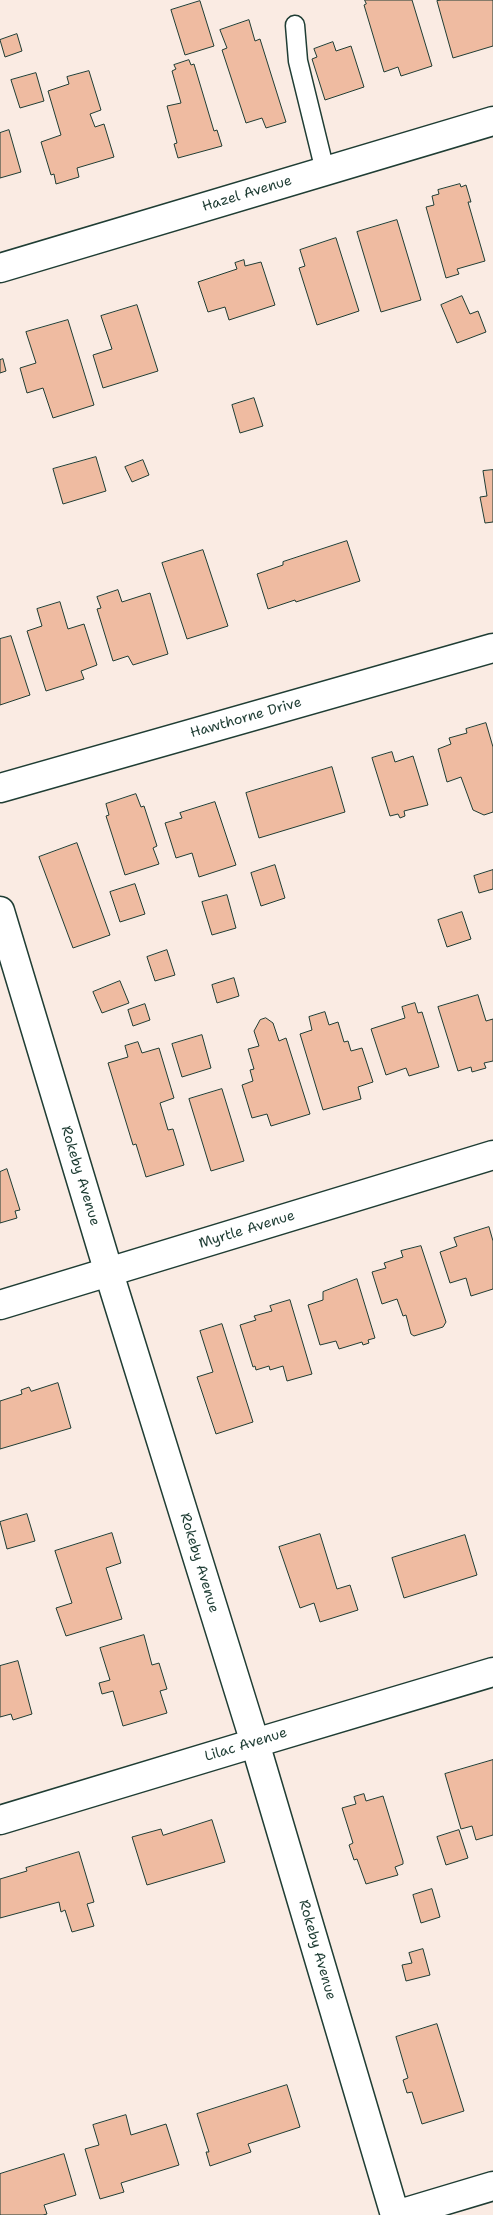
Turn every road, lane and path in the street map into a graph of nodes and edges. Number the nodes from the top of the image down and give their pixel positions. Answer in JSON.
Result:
{"nodes":[{"id":1,"x":295,"y":25,"type":"dead end"},
{"id":2,"x":493,"y":121,"type":"edge"},
{"id":3,"x":325,"y":171,"type":"junction"},
{"id":4,"x":0,"y":268,"type":"edge"},
{"id":5,"x":493,"y":648,"type":"edge"},
{"id":6,"x":0,"y":788,"type":"edge"},
{"id":7,"x":0,"y":911,"type":"edge"},
{"id":8,"x":493,"y":1155,"type":"edge"},
{"id":9,"x":109,"y":1273,"type":"junction"},
{"id":10,"x":0,"y":1305,"type":"edge"},
{"id":11,"x":493,"y":1672,"type":"edge"},
{"id":12,"x":255,"y":1743,"type":"junction"},
{"id":13,"x":0,"y":1820,"type":"edge"},
{"id":14,"x":493,"y":2186,"type":"edge"},
{"id":15,"x":396,"y":2215,"type":"edge"}],
"edges":[{"from":1,"to":3,"type":"lane"},
{"from":2,"to":3,"type":"street","name":"Hazel Avenue"},
{"from":3,"to":4,"type":"street","name":"Hazel Avenue"},
{"from":5,"to":6,"type":"street","name":"Hawthorne Drive"},
{"from":7,"to":9,"type":"street","name":"Rokeby Avenue"},
{"from":8,"to":9,"type":"street","name":"Myrtle Avenue"},
{"from":9,"to":10,"type":"street","name":"Myrtle Avenue"},
{"from":9,"to":12,"type":"street","name":"Rokeby Avenue"},
{"from":11,"to":12,"type":"street","name":"Lilac Avenue"},
{"from":12,"to":13,"type":"street","name":"Lilac Avenue"},
{"from":12,"to":15,"type":"street","name":"Rokeby Avenue"},
{"from":14,"to":15,"type":"street"}]}
